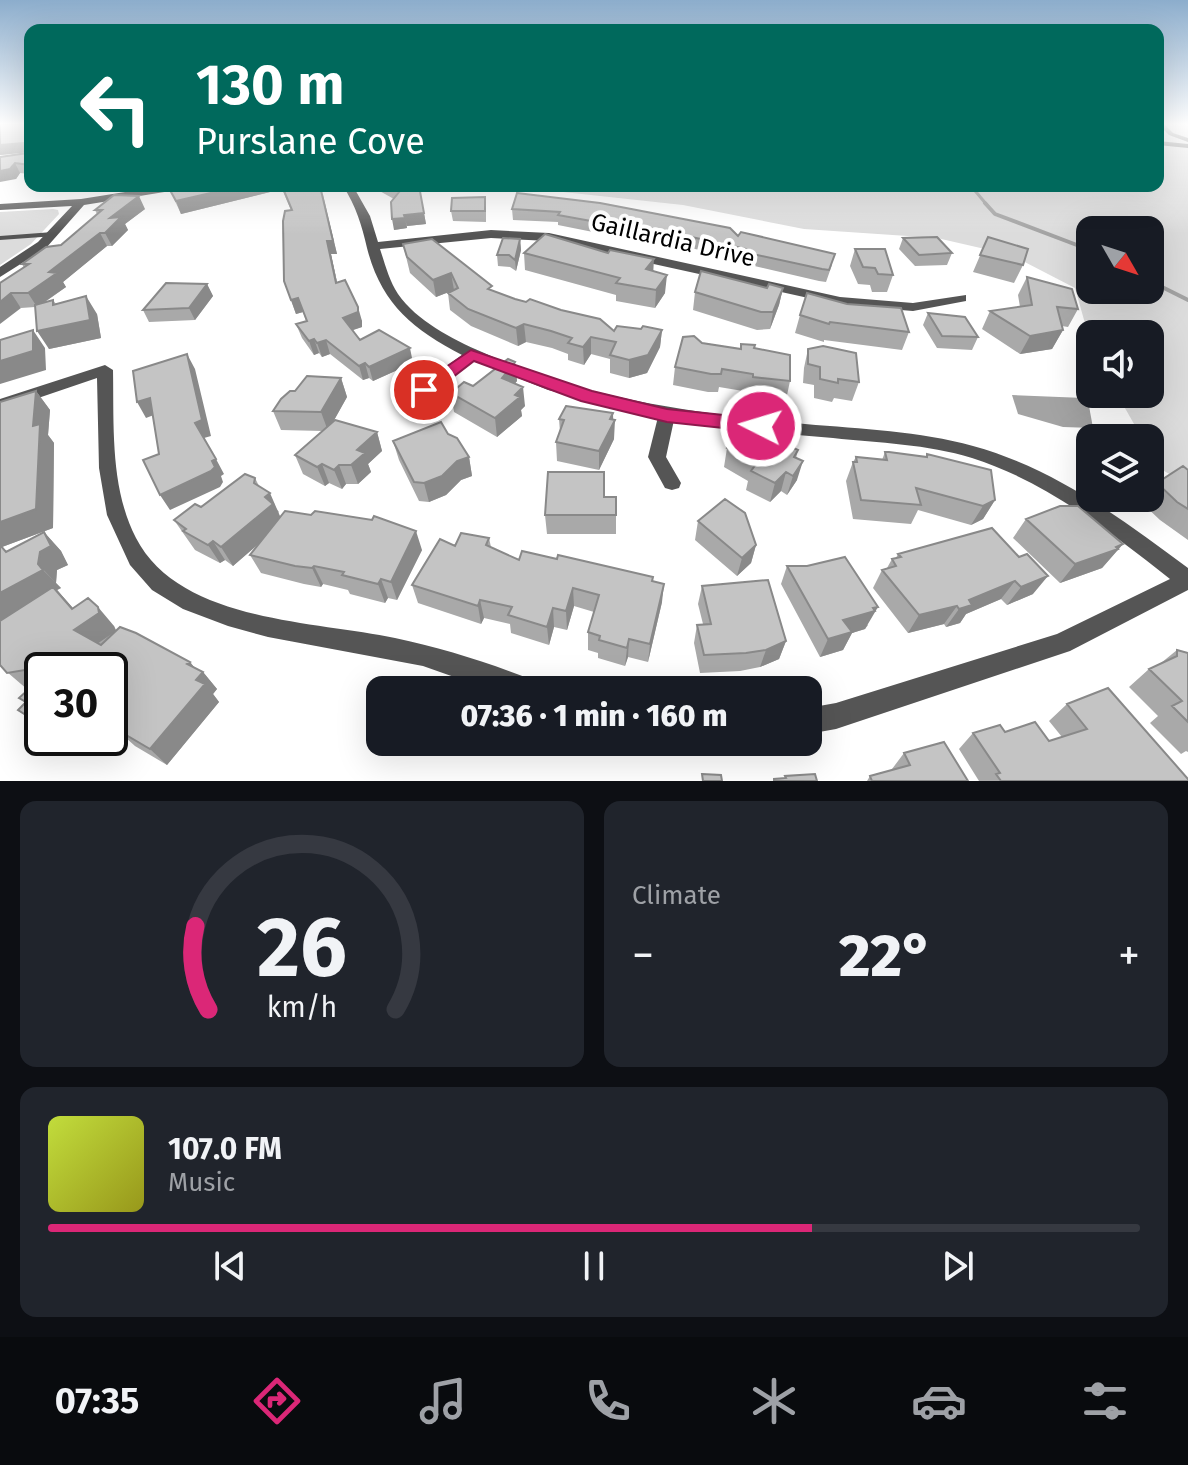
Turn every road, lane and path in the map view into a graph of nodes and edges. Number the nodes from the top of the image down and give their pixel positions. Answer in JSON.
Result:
{"nodes":[{"id":1,"x":145,"y":192,"type":"edge"},
{"id":2,"x":352,"y":192,"type":"edge"},
{"id":3,"x":81,"y":202,"type":"junction"},
{"id":4,"x":0,"y":207,"type":"edge"},
{"id":5,"x":53,"y":234,"type":"junction"},
{"id":6,"x":0,"y":238,"type":"edge"},
{"id":7,"x":372,"y":246,"type":"junction"},
{"id":8,"x":0,"y":273,"type":"edge"},
{"id":9,"x":961,"y":298,"type":"dead end"},
{"id":10,"x":471,"y":355,"type":"junction"},
{"id":11,"x":405,"y":404,"type":"dead end"},
{"id":12,"x":0,"y":405,"type":"edge"},
{"id":13,"x":667,"y":416,"type":"junction"},
{"id":14,"x":672,"y":483,"type":"dead end"},
{"id":15,"x":1188,"y":580,"type":"edge"},
{"id":16,"x":486,"y":676,"type":"edge"},
{"id":17,"x":822,"y":718,"type":"edge"}],
"edges":[{"from":1,"to":3,"type":"street"},
{"from":2,"to":7,"type":"street"},
{"from":3,"to":4,"type":"street"},
{"from":3,"to":5,"type":"street"},
{"from":5,"to":6,"type":"lane"},
{"from":5,"to":8,"type":"street"},
{"from":7,"to":9,"type":"street","name":"Gaillardia Drive"},
{"from":7,"to":10,"type":"street"},
{"from":10,"to":11,"type":"street"},
{"from":10,"to":13,"type":"street"},
{"from":12,"to":16,"type":"street"},
{"from":13,"to":14,"type":"street"},
{"from":13,"to":15,"type":"street"},
{"from":15,"to":17,"type":"street"}]}
